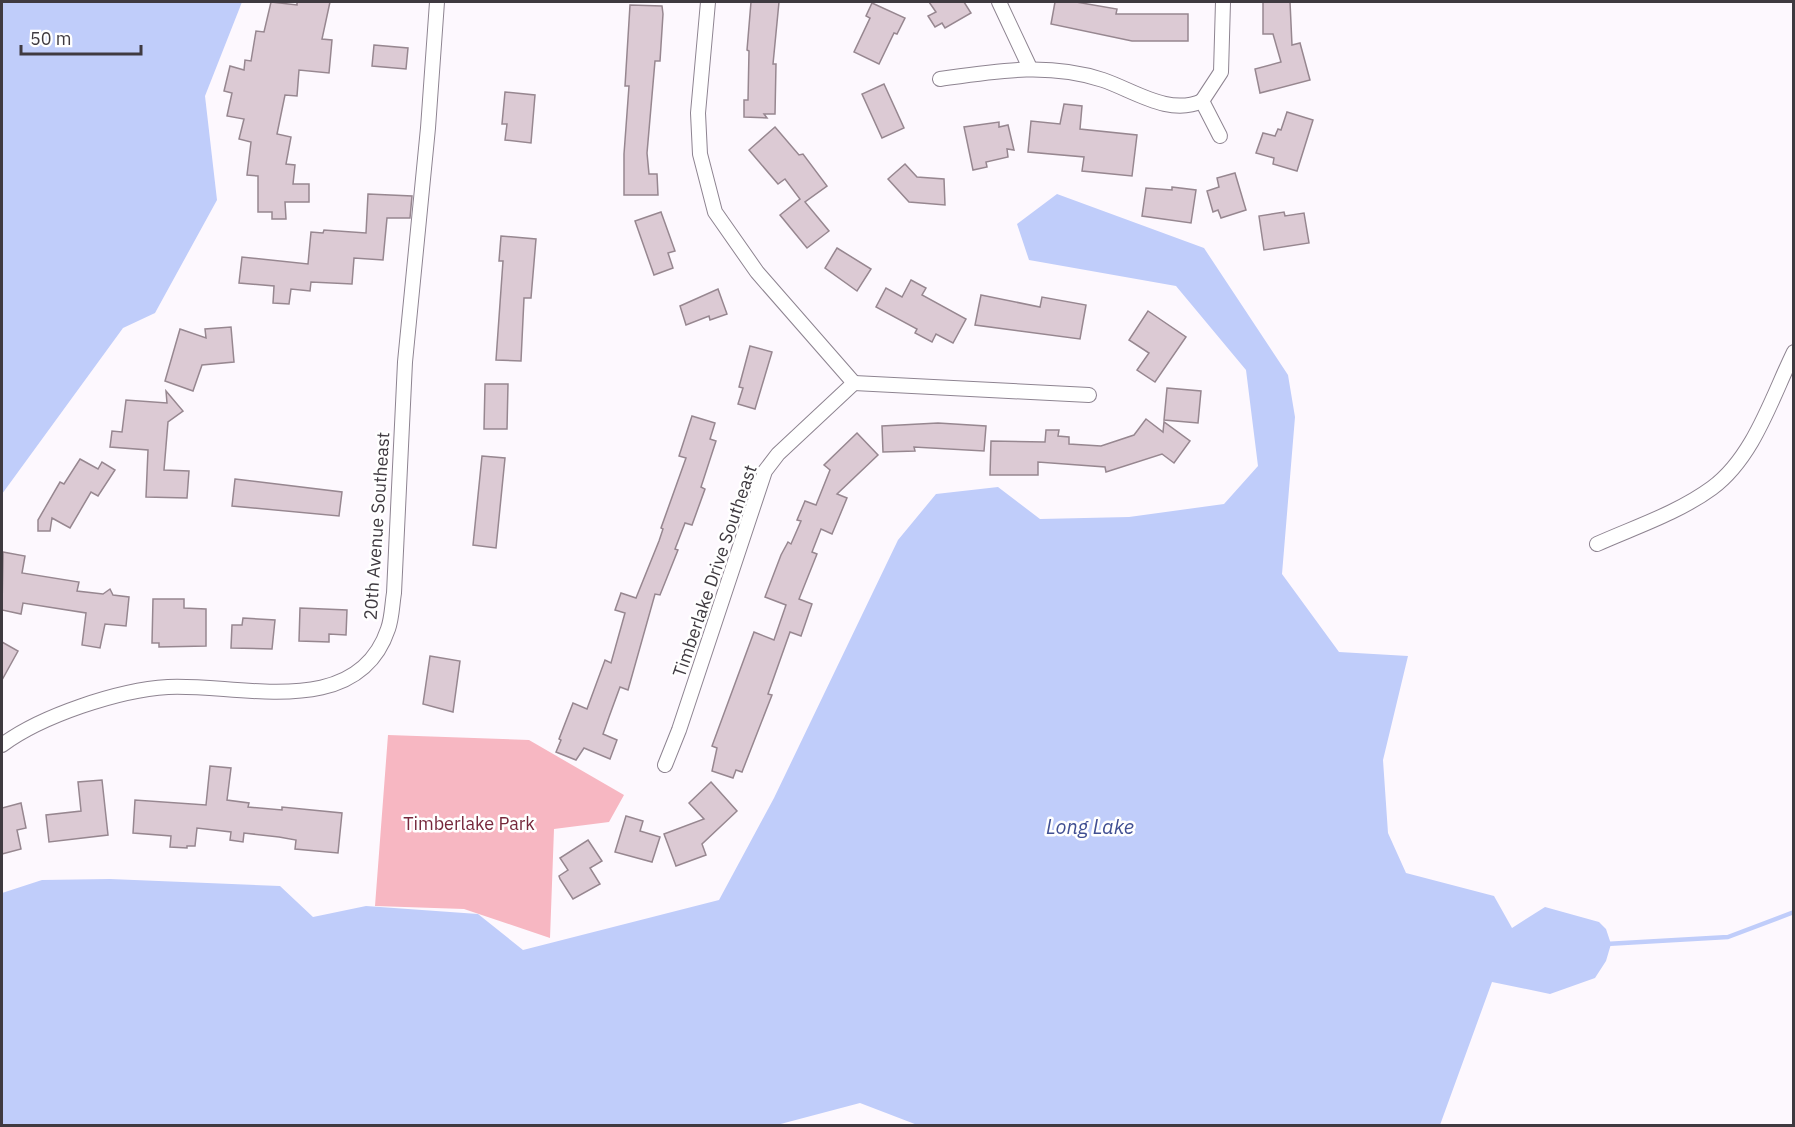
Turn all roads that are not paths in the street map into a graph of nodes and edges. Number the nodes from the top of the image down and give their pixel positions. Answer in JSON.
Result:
{"nodes":[{"id":1,"x":437,"y":2,"type":"edge"},
{"id":2,"x":708,"y":2,"type":"edge"},
{"id":3,"x":999,"y":2,"type":"edge"},
{"id":4,"x":1223,"y":2,"type":"edge"},
{"id":5,"x":1030,"y":68,"type":"junction"},
{"id":6,"x":940,"y":79,"type":"dead end"},
{"id":7,"x":1202,"y":101,"type":"junction"},
{"id":8,"x":1220,"y":136,"type":"dead end"},
{"id":9,"x":1794,"y":352,"type":"edge"},
{"id":10,"x":854,"y":383,"type":"junction"},
{"id":11,"x":1089,"y":395,"type":"dead end"},
{"id":12,"x":1597,"y":544,"type":"dead end"},
{"id":13,"x":2,"y":745,"type":"edge"},
{"id":14,"x":665,"y":765,"type":"dead end"}],
"edges":[{"from":1,"to":13,"type":"street","name":"20th Avenue Southeast"},
{"from":2,"to":10,"type":"street"},
{"from":3,"to":5,"type":"street"},
{"from":4,"to":7,"type":"street"},
{"from":5,"to":6,"type":"street"},
{"from":5,"to":7,"type":"street"},
{"from":7,"to":8,"type":"street"},
{"from":9,"to":12,"type":"street"},
{"from":10,"to":11,"type":"street"},
{"from":10,"to":14,"type":"street","name":"Timberlake Drive Southeast"}]}
